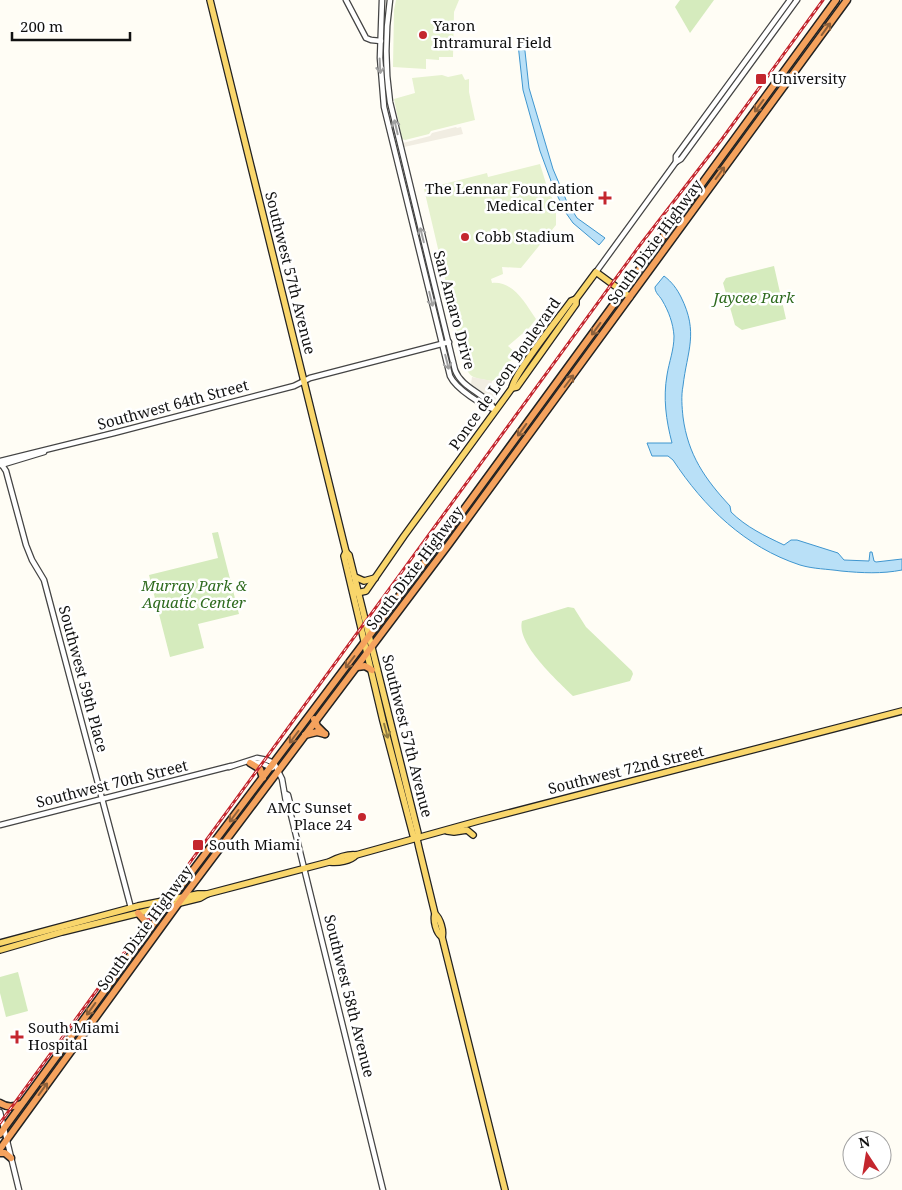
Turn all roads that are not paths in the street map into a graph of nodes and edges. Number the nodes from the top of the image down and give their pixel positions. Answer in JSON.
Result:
{"nodes":[{"id":1,"x":210,"y":0,"type":"edge"},
{"id":2,"x":346,"y":0,"type":"edge"},
{"id":3,"x":382,"y":0,"type":"edge"},
{"id":4,"x":390,"y":0,"type":"edge"},
{"id":5,"x":790,"y":0,"type":"edge"},
{"id":6,"x":797,"y":0,"type":"edge"},
{"id":7,"x":836,"y":0,"type":"edge"},
{"id":8,"x":847,"y":0,"type":"edge"},
{"id":9,"x":379,"y":41,"type":"junction"},
{"id":10,"x":386,"y":41,"type":"junction"},
{"id":11,"x":676,"y":162,"type":"junction"},
{"id":12,"x":596,"y":272,"type":"junction"},
{"id":13,"x":623,"y":292,"type":"junction"},
{"id":14,"x":630,"y":297,"type":"junction"},
{"id":15,"x":448,"y":342,"type":"junction"},
{"id":16,"x":442,"y":344,"type":"junction"},
{"id":17,"x":304,"y":381,"type":"junction"},
{"id":18,"x":551,"y":391,"type":"junction"},
{"id":19,"x":551,"y":404,"type":"junction"},
{"id":20,"x":496,"y":410,"type":"junction"},
{"id":21,"x":535,"y":413,"type":"junction"},
{"id":22,"x":1,"y":463,"type":"edge"},
{"id":23,"x":494,"y":469,"type":"junction"},
{"id":24,"x":492,"y":485,"type":"junction"},
{"id":25,"x":477,"y":492,"type":"junction"},
{"id":26,"x":451,"y":527,"type":"junction"},
{"id":27,"x":450,"y":544,"type":"junction"},
{"id":28,"x":433,"y":551,"type":"junction"},
{"id":29,"x":346,"y":552,"type":"junction"},
{"id":30,"x":347,"y":571,"type":"junction"},
{"id":31,"x":355,"y":577,"type":"junction"},
{"id":32,"x":375,"y":578,"type":"junction"},
{"id":33,"x":359,"y":593,"type":"junction"},
{"id":34,"x":367,"y":640,"type":"junction"},
{"id":35,"x":370,"y":649,"type":"junction"},
{"id":36,"x":357,"y":667,"type":"junction"},
{"id":37,"x":372,"y":670,"type":"junction"},
{"id":38,"x":377,"y":694,"type":"junction"},
{"id":39,"x":318,"y":706,"type":"junction"},
{"id":40,"x":387,"y":706,"type":"junction"},
{"id":41,"x":902,"y":711,"type":"edge"},
{"id":42,"x":322,"y":714,"type":"junction"},
{"id":43,"x":382,"y":715,"type":"junction"},
{"id":44,"x":315,"y":722,"type":"junction"},
{"id":45,"x":325,"y":734,"type":"junction"},
{"id":46,"x":305,"y":735,"type":"junction"},
{"id":47,"x":250,"y":763,"type":"junction"},
{"id":48,"x":272,"y":765,"type":"junction"},
{"id":49,"x":229,"y":767,"type":"junction"},
{"id":50,"x":278,"y":771,"type":"junction"},
{"id":51,"x":263,"y":778,"type":"junction"},
{"id":52,"x":102,"y":799,"type":"junction"},
{"id":53,"x":0,"y":825,"type":"edge"},
{"id":54,"x":445,"y":831,"type":"junction"},
{"id":55,"x":472,"y":835,"type":"dead end"},
{"id":56,"x":417,"y":839,"type":"junction"},
{"id":57,"x":305,"y":869,"type":"junction"},
{"id":58,"x":207,"y":894,"type":"junction"},
{"id":59,"x":183,"y":896,"type":"junction"},
{"id":60,"x":172,"y":898,"type":"junction"},
{"id":61,"x":178,"y":904,"type":"junction"},
{"id":62,"x":166,"y":907,"type":"junction"},
{"id":63,"x":130,"y":908,"type":"junction"},
{"id":64,"x":138,"y":913,"type":"junction"},
{"id":65,"x":122,"y":916,"type":"junction"},
{"id":66,"x":147,"y":932,"type":"junction"},
{"id":67,"x":0,"y":943,"type":"edge"},
{"id":68,"x":0,"y":950,"type":"edge"},
{"id":69,"x":67,"y":1042,"type":"junction"},
{"id":70,"x":66,"y":1058,"type":"junction"},
{"id":71,"x":54,"y":1061,"type":"junction"},
{"id":72,"x":0,"y":1103,"type":"edge"},
{"id":73,"x":22,"y":1103,"type":"junction"},
{"id":74,"x":0,"y":1112,"type":"edge"},
{"id":75,"x":2,"y":1131,"type":"edge"},
{"id":76,"x":7,"y":1139,"type":"junction"},
{"id":77,"x":0,"y":1149,"type":"edge"},
{"id":78,"x":0,"y":1153,"type":"edge"},
{"id":79,"x":12,"y":1158,"type":"junction"},
{"id":80,"x":19,"y":1190,"type":"edge"},
{"id":81,"x":383,"y":1190,"type":"edge"},
{"id":82,"x":505,"y":1190,"type":"edge"}],
"edges":[{"from":1,"to":17,"type":"main road","name":"Southwest 57th Avenue"},
{"from":2,"to":9,"type":"street"},
{"from":3,"to":9,"type":"street","name":"San Amaro Drive"},
{"from":4,"to":10,"type":"street","name":"San Amaro Drive"},
{"from":5,"to":11,"type":"street","name":"Ponce de Leon Boulevard"},
{"from":6,"to":11,"type":"street","name":"Ponce de Leon Boulevard"},
{"from":7,"to":13,"type":"highway","name":"South Dixie Highway","one_way":true},
{"from":14,"to":8,"type":"highway","name":"South Dixie Highway","one_way":true},
{"from":9,"to":10,"type":"street"},
{"from":9,"to":16,"type":"street","name":"San Amaro Drive","one_way":true},
{"from":15,"to":10,"type":"street","name":"San Amaro Drive","one_way":true},
{"from":11,"to":12,"type":"street","name":"Ponce de Leon Boulevard"},
{"from":12,"to":13,"type":"main road"},
{"from":12,"to":20,"type":"main road","name":"Ponce de Leon Boulevard"},
{"from":13,"to":14,"type":"main road"},
{"from":13,"to":18,"type":"highway","name":"South Dixie Highway","one_way":true},
{"from":19,"to":14,"type":"highway","name":"South Dixie Highway","one_way":true},
{"from":15,"to":16,"type":"street","name":"Southwest 64th Street"},
{"from":15,"to":20,"type":"street","name":"San Amaro Drive"},
{"from":16,"to":17,"type":"street","name":"Southwest 64th Street"},
{"from":16,"to":20,"type":"street","name":"San Amaro Drive","one_way":true},
{"from":17,"to":22,"type":"street","name":"Southwest 64th Street"},
{"from":17,"to":29,"type":"main road","name":"Southwest 57th Avenue"},
{"from":18,"to":19,"type":"highway"},
{"from":18,"to":21,"type":"highway","name":"South Dixie Highway"},
{"from":19,"to":21,"type":"highway"},
{"from":19,"to":24,"type":"highway","name":"South Dixie Highway"},
{"from":20,"to":32,"type":"main road","name":"Ponce de Leon Boulevard"},
{"from":21,"to":23,"type":"highway","name":"South Dixie Highway","one_way":true},
{"from":22,"to":52,"type":"street","name":"Southwest 59th Place"},
{"from":23,"to":24,"type":"highway"},
{"from":23,"to":25,"type":"highway","name":"South Dixie Highway"},
{"from":24,"to":25,"type":"highway"},
{"from":24,"to":27,"type":"highway","name":"South Dixie Highway"},
{"from":25,"to":26,"type":"highway","name":"South Dixie Highway"},
{"from":26,"to":27,"type":"highway"},
{"from":26,"to":28,"type":"highway","name":"South Dixie Highway"},
{"from":27,"to":28,"type":"highway"},
{"from":27,"to":35,"type":"highway","name":"South Dixie Highway"},
{"from":28,"to":34,"type":"highway","name":"South Dixie Highway"},
{"from":29,"to":30,"type":"main road","name":"Southwest 57th Avenue"},
{"from":29,"to":31,"type":"main road","name":"Southwest 57th Avenue"},
{"from":30,"to":33,"type":"main road"},
{"from":30,"to":34,"type":"main road","name":"Southwest 57th Avenue"},
{"from":31,"to":32,"type":"main road"},
{"from":31,"to":33,"type":"main road","name":"Southwest 57th Avenue"},
{"from":32,"to":33,"type":"main road","name":"Ponce de Leon Boulevard"},
{"from":33,"to":34,"type":"main road","name":"Southwest 57th Avenue"},
{"from":34,"to":35,"type":"main road","name":"Southwest 57th Avenue"},
{"from":34,"to":39,"type":"highway","name":"South Dixie Highway","one_way":true},
{"from":35,"to":36,"type":"highway","name":"South Dixie Highway"},
{"from":35,"to":37,"type":"main road","name":"Southwest 57th Avenue"},
{"from":35,"to":40,"type":"main road","name":"Southwest 57th Avenue"},
{"from":36,"to":37,"type":"highway"},
{"from":36,"to":42,"type":"highway","name":"South Dixie Highway"},
{"from":37,"to":38,"type":"main road","name":"Southwest 57th Avenue"},
{"from":38,"to":40,"type":"main road"},
{"from":38,"to":43,"type":"main road","name":"Southwest 57th Avenue"},
{"from":39,"to":44,"type":"highway"},
{"from":39,"to":48,"type":"highway","name":"South Dixie Highway","one_way":true},
{"from":40,"to":43,"type":"main road"},
{"from":40,"to":56,"type":"main road","name":"Southwest 57th Avenue"},
{"from":41,"to":54,"type":"main road","name":"Southwest 72nd Street"},
{"from":42,"to":44,"type":"highway","name":"South Dixie Highway"},
{"from":42,"to":45,"type":"highway"},
{"from":43,"to":56,"type":"main road","name":"Southwest 57th Avenue","one_way":true},
{"from":44,"to":45,"type":"highway"},
{"from":44,"to":46,"type":"highway","name":"South Dixie Highway"},
{"from":45,"to":46,"type":"highway"},
{"from":46,"to":50,"type":"highway","name":"South Dixie Highway"},
{"from":47,"to":48,"type":"street","name":"Southwest 70th Street"},
{"from":47,"to":49,"type":"street","name":"Southwest 70th Street"},
{"from":47,"to":51,"type":"highway"},
{"from":48,"to":49,"type":"street","name":"Southwest 70th Street"},
{"from":48,"to":50,"type":"street"},
{"from":48,"to":51,"type":"highway","name":"South Dixie Highway"},
{"from":49,"to":52,"type":"street","name":"Southwest 70th Street"},
{"from":50,"to":57,"type":"street","name":"Southwest 58th Avenue"},
{"from":50,"to":59,"type":"highway","name":"South Dixie Highway"},
{"from":51,"to":60,"type":"highway","name":"South Dixie Highway","one_way":true},
{"from":52,"to":53,"type":"street","name":"Southwest 70th Street"},
{"from":52,"to":63,"type":"street","name":"Southwest 59th Place"},
{"from":54,"to":55,"type":"main road"},
{"from":54,"to":56,"type":"main road","name":"Southwest 72nd Street"},
{"from":56,"to":57,"type":"main road","name":"Southwest 72nd Street"},
{"from":56,"to":82,"type":"main road","name":"Southwest 57th Avenue"},
{"from":57,"to":58,"type":"main road","name":"Southwest 72nd Street"},
{"from":57,"to":81,"type":"street","name":"Southwest 58th Avenue"},
{"from":58,"to":59,"type":"main road","name":"Southwest 72nd Street"},
{"from":58,"to":61,"type":"main road","name":"Southwest 72nd Street"},
{"from":59,"to":60,"type":"main road","name":"Southwest 72nd Street"},
{"from":59,"to":61,"type":"highway","name":"South Dixie Highway"},
{"from":60,"to":62,"type":"highway","name":"South Dixie Highway"},
{"from":60,"to":63,"type":"main road","name":"Southwest 72nd Street"},
{"from":61,"to":62,"type":"main road","name":"Southwest 72nd Street"},
{"from":61,"to":70,"type":"highway","name":"South Dixie Highway"},
{"from":62,"to":64,"type":"main road","name":"Southwest 72nd Street"},
{"from":62,"to":66,"type":"highway","name":"South Dixie Highway"},
{"from":63,"to":65,"type":"main road"},
{"from":63,"to":67,"type":"main road","name":"Southwest 72nd Street"},
{"from":64,"to":65,"type":"main road","name":"Southwest 72nd Street"},
{"from":64,"to":66,"type":"highway"},
{"from":65,"to":68,"type":"main road","name":"Southwest 72nd Street"},
{"from":66,"to":69,"type":"highway","name":"South Dixie Highway","one_way":true},
{"from":69,"to":70,"type":"highway"},
{"from":69,"to":71,"type":"highway","name":"South Dixie Highway"},
{"from":70,"to":71,"type":"highway"},
{"from":76,"to":70,"type":"highway","name":"South Dixie Highway","one_way":true},
{"from":71,"to":73,"type":"highway","name":"South Dixie Highway"},
{"from":72,"to":73,"type":"highway"},
{"from":73,"to":75,"type":"highway","name":"South Dixie Highway"},
{"from":74,"to":75,"type":"street"},
{"from":75,"to":76,"type":"street"},
{"from":76,"to":77,"type":"highway","name":"South Dixie Highway"},
{"from":76,"to":79,"type":"street"},
{"from":78,"to":79,"type":"highway"},
{"from":79,"to":80,"type":"street"}]}
